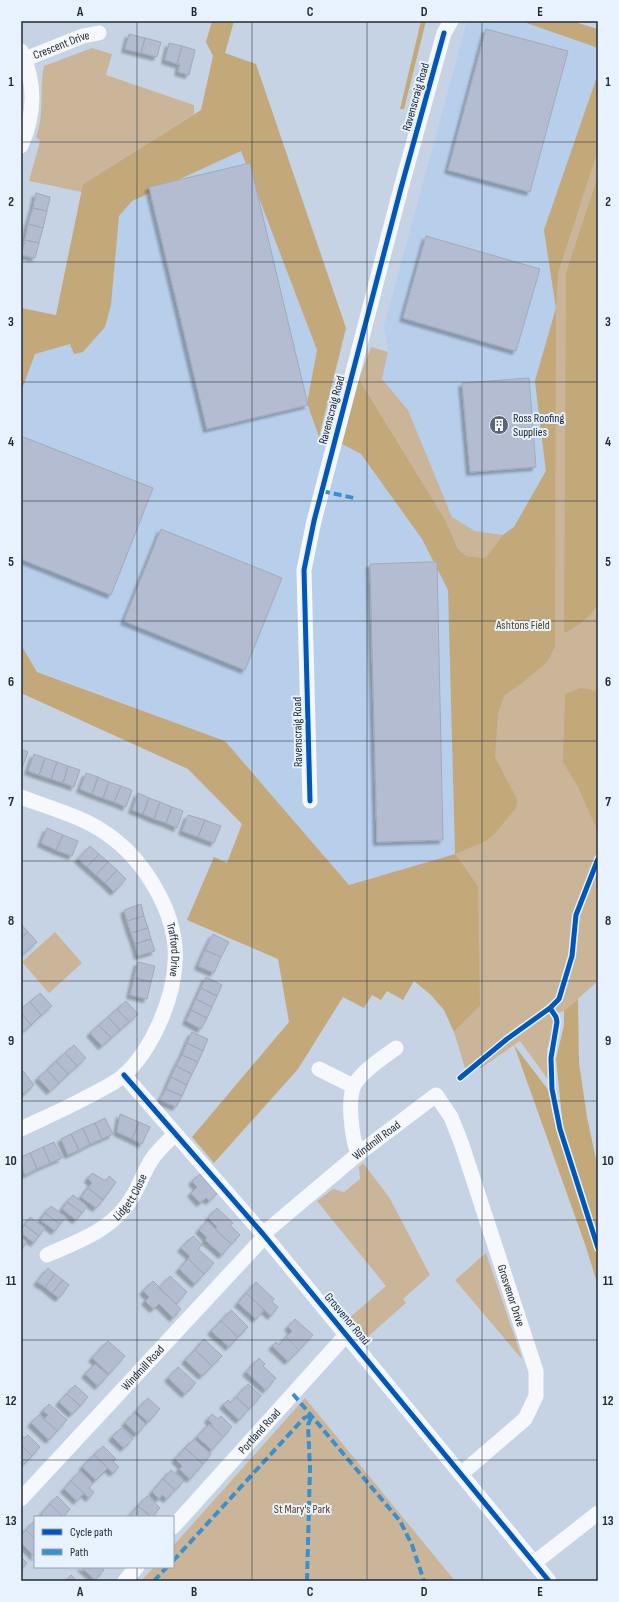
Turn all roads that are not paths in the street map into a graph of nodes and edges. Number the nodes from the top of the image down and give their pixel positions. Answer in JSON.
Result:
{"nodes":[{"id":1,"x":446,"y":25,"type":"edge"},
{"id":2,"x":99,"y":33,"type":"dead end"},
{"id":3,"x":23,"y":55,"type":"edge"},
{"id":4,"x":21,"y":146,"type":"edge"},
{"id":5,"x":21,"y":797,"type":"edge"},
{"id":6,"x":310,"y":801,"type":"dead end"},
{"id":7,"x":398,"y":1047,"type":"dead end"},
{"id":8,"x":319,"y":1069,"type":"dead end"},
{"id":9,"x":124,"y":1075,"type":"junction"},
{"id":10,"x":353,"y":1086,"type":"junction"},
{"id":11,"x":436,"y":1095,"type":"joint"},
{"id":12,"x":21,"y":1129,"type":"edge"},
{"id":13,"x":175,"y":1134,"type":"junction"},
{"id":14,"x":358,"y":1154,"type":"junction"},
{"id":15,"x":264,"y":1235,"type":"junction"},
{"id":16,"x":47,"y":1255,"type":"dead end"},
{"id":17,"x":346,"y":1335,"type":"junction"},
{"id":18,"x":461,"y":1474,"type":"junction"},
{"id":19,"x":21,"y":1499,"type":"edge"},
{"id":20,"x":598,"y":1513,"type":"edge"},
{"id":21,"x":174,"y":1526,"type":"edge"},
{"id":22,"x":534,"y":1563,"type":"junction"},
{"id":23,"x":136,"y":1568,"type":"edge"},
{"id":24,"x":124,"y":1581,"type":"edge"},
{"id":25,"x":548,"y":1581,"type":"edge"}],
"edges":[{"from":1,"to":6,"type":"street","name":"Ravenscraig Road"},
{"from":2,"to":3,"type":"street","name":"Crescent Drive"},
{"from":3,"to":4,"type":"street","name":"Crescent Drive"},
{"from":5,"to":9,"type":"street","name":"Trafford Drive"},
{"from":7,"to":10,"type":"street"},
{"from":8,"to":10,"type":"street"},
{"from":9,"to":12,"type":"street","name":"Trafford Drive"},
{"from":9,"to":13,"type":"street","name":"Grosvenor Road"},
{"from":10,"to":14,"type":"street"},
{"from":11,"to":14,"type":"street","name":"Windmill Road"},
{"from":11,"to":18,"type":"street","name":"Grosvenor Drive"},
{"from":13,"to":15,"type":"street","name":"Grosvenor Road"},
{"from":13,"to":16,"type":"street","name":"Lidgett Close"},
{"from":14,"to":15,"type":"street","name":"Windmill Road"},
{"from":15,"to":17,"type":"street","name":"Grosvenor Road"},
{"from":15,"to":19,"type":"street","name":"Windmill Road"},
{"from":17,"to":18,"type":"street","name":"Grosvenor Road"},
{"from":17,"to":21,"type":"street","name":"Portland Road"},
{"from":18,"to":22,"type":"street","name":"Grosvenor Road"},
{"from":20,"to":22,"type":"street"},
{"from":22,"to":25,"type":"street","name":"Grosvenor Road"},
{"from":23,"to":24,"type":"street"}]}
